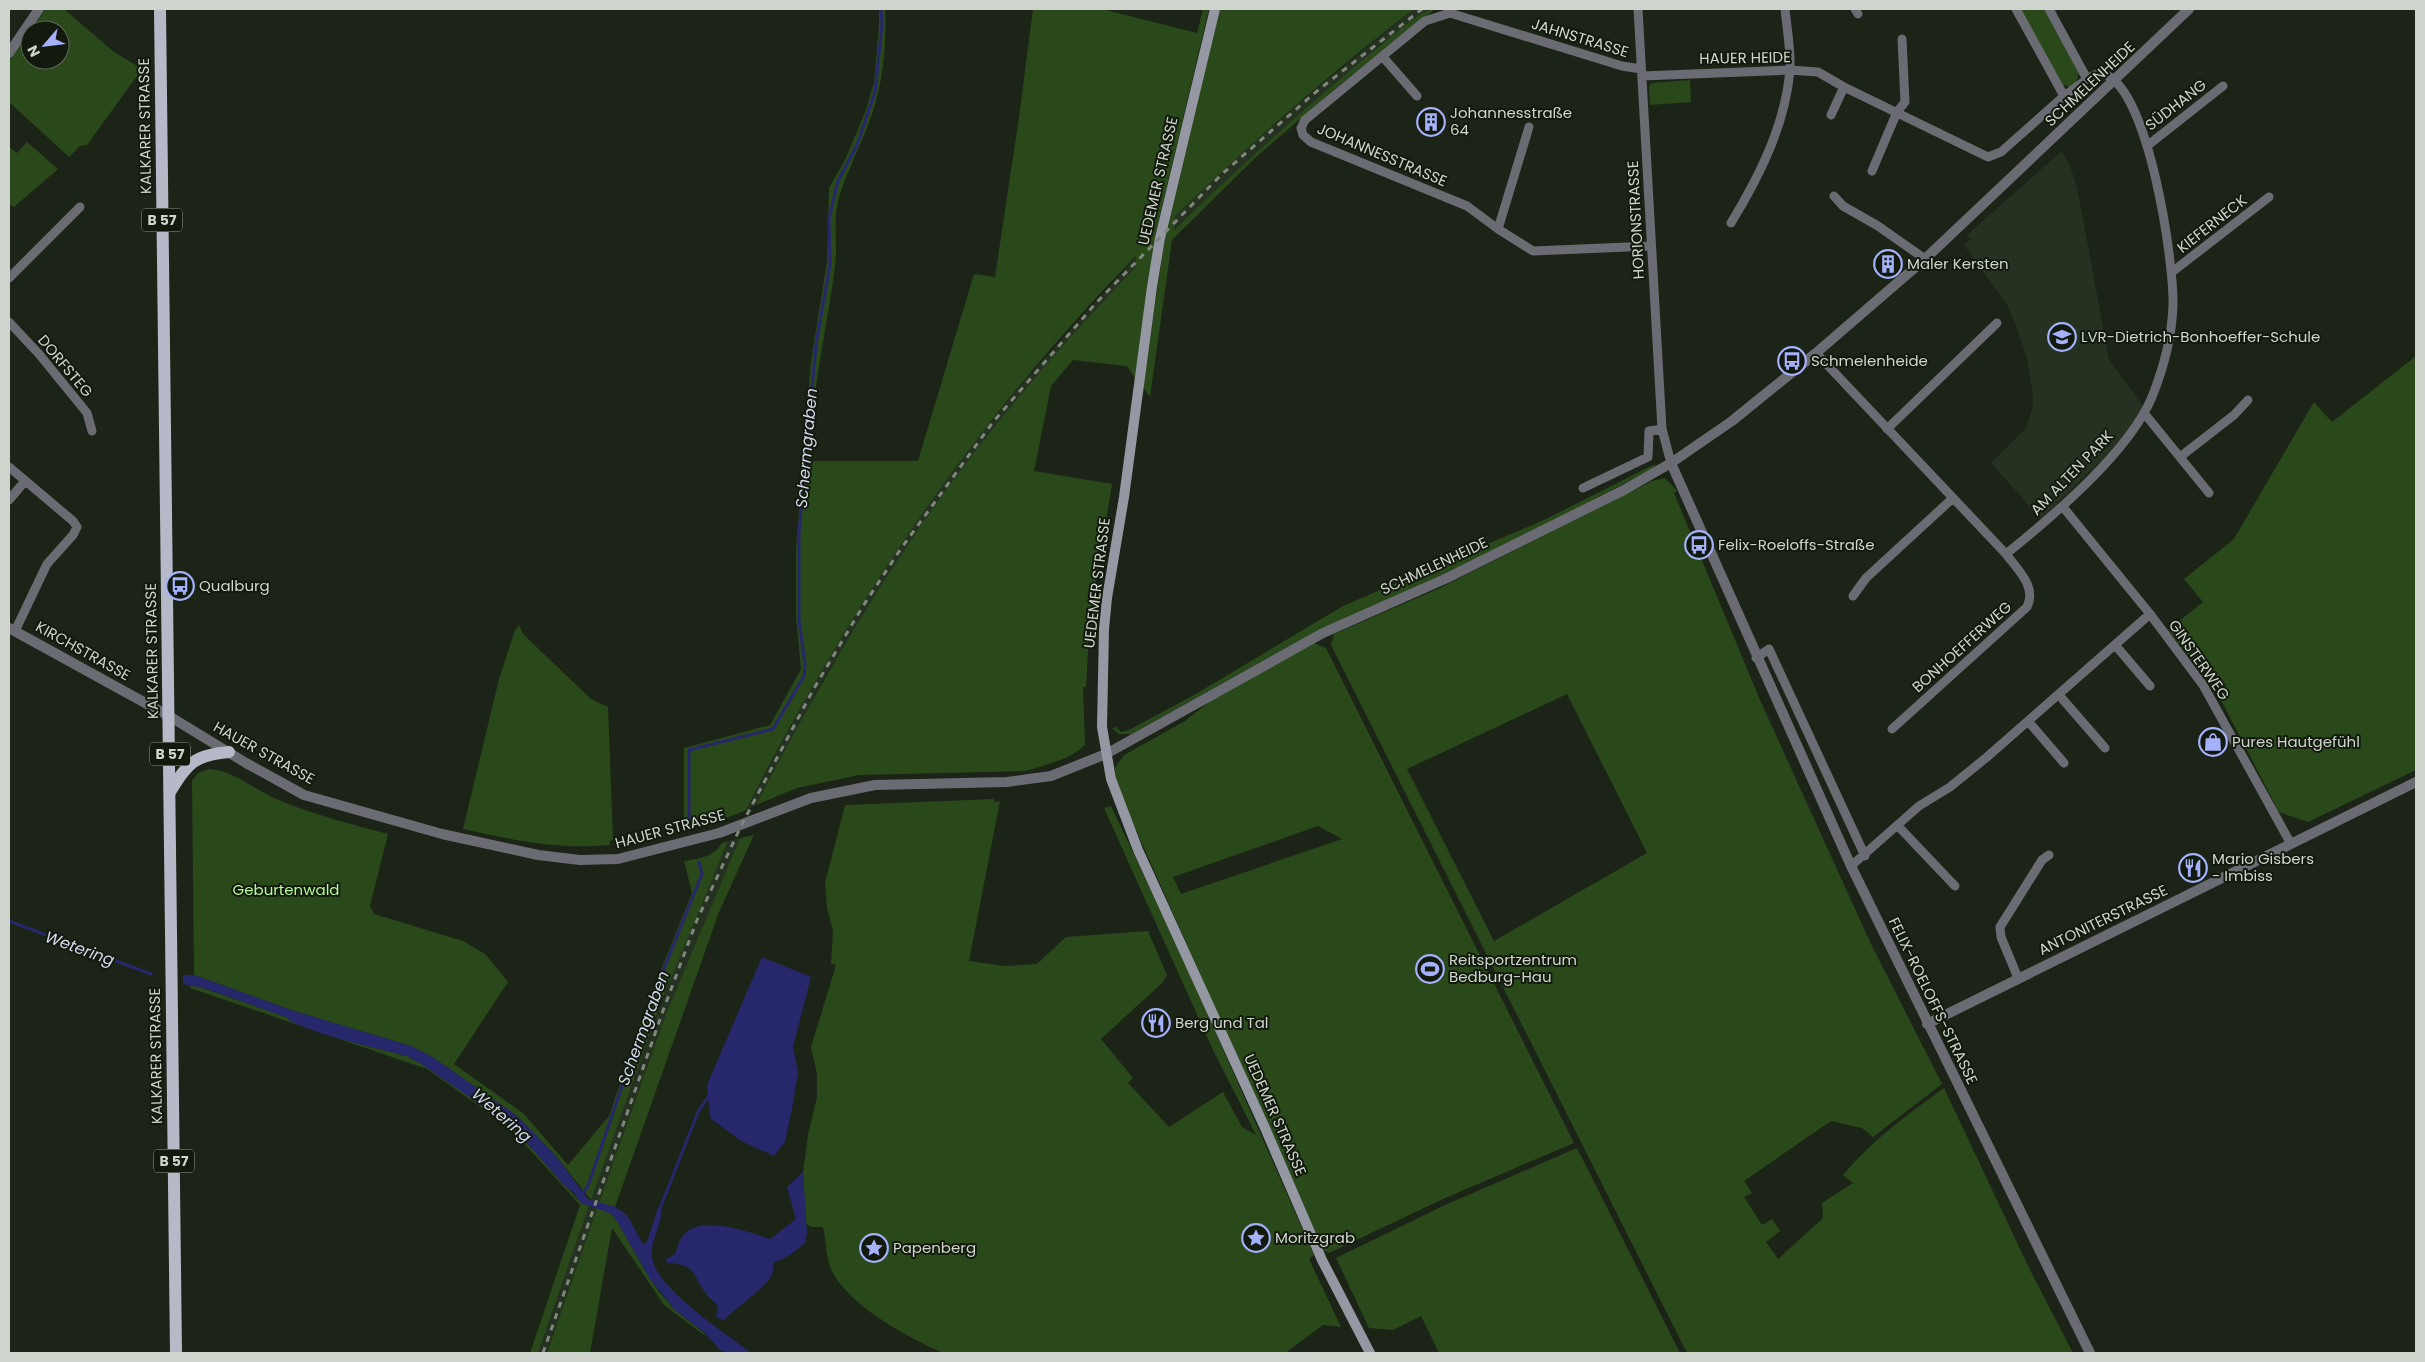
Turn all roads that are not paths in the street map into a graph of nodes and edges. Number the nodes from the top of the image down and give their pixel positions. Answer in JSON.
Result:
{"nodes":[{"id":1,"x":39,"y":9,"type":"edge"},
{"id":2,"x":160,"y":9,"type":"edge"},
{"id":3,"x":1215,"y":9,"type":"edge"},
{"id":4,"x":1638,"y":9,"type":"edge"},
{"id":5,"x":1785,"y":9,"type":"edge"},
{"id":6,"x":2016,"y":9,"type":"edge"},
{"id":7,"x":2049,"y":9,"type":"edge"},
{"id":8,"x":2189,"y":9,"type":"edge"},
{"id":9,"x":1425,"y":21,"type":"joint"},
{"id":10,"x":1902,"y":39,"type":"dead end"},
{"id":11,"x":9,"y":52,"type":"edge"},
{"id":12,"x":1383,"y":56,"type":"junction"},
{"id":13,"x":1790,"y":70,"type":"junction"},
{"id":14,"x":1641,"y":72,"type":"junction"},
{"id":15,"x":2087,"y":79,"type":"junction"},
{"id":16,"x":2114,"y":82,"type":"junction"},
{"id":17,"x":2223,"y":86,"type":"dead end"},
{"id":18,"x":1844,"y":87,"type":"junction"},
{"id":19,"x":1417,"y":96,"type":"dead end"},
{"id":20,"x":2064,"y":96,"type":"junction"},
{"id":21,"x":1897,"y":112,"type":"junction"},
{"id":22,"x":1831,"y":114,"type":"dead end"},
{"id":23,"x":1529,"y":127,"type":"dead end"},
{"id":24,"x":2147,"y":146,"type":"junction"},
{"id":25,"x":1872,"y":170,"type":"dead end"},
{"id":26,"x":1834,"y":196,"type":"dead end"},
{"id":27,"x":2269,"y":197,"type":"dead end"},
{"id":28,"x":80,"y":207,"type":"dead end"},
{"id":29,"x":1730,"y":223,"type":"dead end"},
{"id":30,"x":1498,"y":230,"type":"junction"},
{"id":31,"x":1651,"y":246,"type":"junction"},
{"id":32,"x":1925,"y":259,"type":"junction"},
{"id":33,"x":2172,"y":272,"type":"junction"},
{"id":34,"x":9,"y":278,"type":"edge"},
{"id":35,"x":9,"y":322,"type":"edge"},
{"id":36,"x":1997,"y":322,"type":"dead end"},
{"id":37,"x":1816,"y":353,"type":"junction"},
{"id":38,"x":2248,"y":400,"type":"dead end"},
{"id":39,"x":2144,"y":413,"type":"junction"},
{"id":40,"x":1662,"y":429,"type":"junction"},
{"id":41,"x":1887,"y":429,"type":"junction"},
{"id":42,"x":92,"y":431,"type":"dead end"},
{"id":43,"x":2180,"y":457,"type":"junction"},
{"id":44,"x":1670,"y":463,"type":"junction"},
{"id":45,"x":9,"y":467,"type":"edge"},
{"id":46,"x":25,"y":481,"type":"junction"},
{"id":47,"x":1583,"y":488,"type":"dead end"},
{"id":48,"x":2209,"y":493,"type":"dead end"},
{"id":49,"x":1953,"y":498,"type":"junction"},
{"id":50,"x":9,"y":500,"type":"edge"},
{"id":51,"x":2063,"y":507,"type":"junction"},
{"id":52,"x":2006,"y":554,"type":"junction"},
{"id":53,"x":1853,"y":596,"type":"dead end"},
{"id":54,"x":2150,"y":614,"type":"junction"},
{"id":55,"x":12,"y":630,"type":"edge"},
{"id":56,"x":2116,"y":646,"type":"junction"},
{"id":57,"x":1756,"y":658,"type":"junction"},
{"id":58,"x":2150,"y":686,"type":"dead end"},
{"id":59,"x":2058,"y":695,"type":"junction"},
{"id":60,"x":169,"y":716,"type":"junction"},
{"id":61,"x":2028,"y":722,"type":"junction"},
{"id":62,"x":1892,"y":729,"type":"dead end"},
{"id":63,"x":2105,"y":748,"type":"dead end"},
{"id":64,"x":230,"y":752,"type":"junction"},
{"id":65,"x":1106,"y":754,"type":"junction"},
{"id":66,"x":2064,"y":763,"type":"dead end"},
{"id":67,"x":2416,"y":782,"type":"edge"},
{"id":68,"x":170,"y":792,"type":"junction"},
{"id":69,"x":1898,"y":826,"type":"junction"},
{"id":70,"x":2291,"y":844,"type":"junction"},
{"id":71,"x":2049,"y":855,"type":"dead end"},
{"id":72,"x":1865,"y":856,"type":"junction"},
{"id":73,"x":1851,"y":866,"type":"junction"},
{"id":74,"x":1955,"y":886,"type":"dead end"},
{"id":75,"x":2018,"y":978,"type":"junction"},
{"id":76,"x":1927,"y":1024,"type":"junction"},
{"id":77,"x":176,"y":1353,"type":"edge"},
{"id":78,"x":1370,"y":1353,"type":"edge"},
{"id":79,"x":2090,"y":1353,"type":"edge"}],
"edges":[{"from":1,"to":11,"type":"street"},
{"from":2,"to":60,"type":"main road","name":"KALKARER STRASSE","number":"B 57"},
{"from":3,"to":65,"type":"main road","name":"UEDEMER STRASSE"},
{"from":4,"to":14,"type":"street","name":"HORIONSTRASSE"},
{"from":5,"to":13,"type":"street"},
{"from":6,"to":20,"type":"street"},
{"from":7,"to":15,"type":"street"},
{"from":8,"to":16,"type":"street","name":"SCHMELENHEIDE"},
{"from":9,"to":12,"type":"street","name":"JOHANNESSTRASSE"},
{"from":9,"to":14,"type":"street","name":"JAHNSTRASSE"},
{"from":10,"to":21,"type":"street"},
{"from":12,"to":19,"type":"street"},
{"from":12,"to":30,"type":"street","name":"JOHANNESSTRASSE"},
{"from":13,"to":14,"type":"street","name":"HAUER HEIDE"},
{"from":13,"to":18,"type":"street","name":"HAUER HEIDE"},
{"from":13,"to":29,"type":"street"},
{"from":14,"to":31,"type":"street","name":"HORIONSTRASSE"},
{"from":15,"to":16,"type":"street"},
{"from":15,"to":20,"type":"street","name":"HAUER HEIDE"},
{"from":16,"to":24,"type":"street","name":"AM ALTEN PARK"},
{"from":16,"to":32,"type":"street","name":"SCHMELENHEIDE"},
{"from":17,"to":24,"type":"street","name":"SÜDHANG"},
{"from":18,"to":21,"type":"street","name":"HAUER HEIDE"},
{"from":18,"to":22,"type":"street"},
{"from":20,"to":21,"type":"street","name":"HAUER HEIDE"},
{"from":21,"to":25,"type":"street"},
{"from":23,"to":30,"type":"street"},
{"from":24,"to":33,"type":"street","name":"AM ALTEN PARK"},
{"from":26,"to":32,"type":"street"},
{"from":27,"to":33,"type":"street","name":"KIEFERNECK"},
{"from":28,"to":34,"type":"street"},
{"from":30,"to":31,"type":"street","name":"JOHANNESSTRASSE"},
{"from":31,"to":40,"type":"street","name":"HORIONSTRASSE"},
{"from":32,"to":37,"type":"street","name":"SCHMELENHEIDE"},
{"from":33,"to":39,"type":"street","name":"AM ALTEN PARK"},
{"from":35,"to":42,"type":"street","name":"DORFSTEG"},
{"from":36,"to":41,"type":"street"},
{"from":37,"to":41,"type":"street"},
{"from":37,"to":44,"type":"street","name":"SCHMELENHEIDE"},
{"from":38,"to":43,"type":"street"},
{"from":39,"to":43,"type":"street"},
{"from":39,"to":51,"type":"street","name":"AM ALTEN PARK"},
{"from":40,"to":44,"type":"street","name":"HORIONSTRASSE"},
{"from":40,"to":47,"type":"street"},
{"from":41,"to":49,"type":"street"},
{"from":43,"to":48,"type":"street"},
{"from":44,"to":57,"type":"street","name":"FELIX-ROELOFFS-STRASSE"},
{"from":44,"to":65,"type":"street","name":"SCHMELENHEIDE"},
{"from":45,"to":46,"type":"street"},
{"from":46,"to":50,"type":"street"},
{"from":46,"to":55,"type":"street"},
{"from":49,"to":52,"type":"street"},
{"from":49,"to":53,"type":"street"},
{"from":51,"to":52,"type":"street","name":"AM ALTEN PARK"},
{"from":51,"to":54,"type":"street","name":"GINSTERWEG"},
{"from":52,"to":62,"type":"street","name":"BONHOEFFERWEG"},
{"from":54,"to":56,"type":"street"},
{"from":54,"to":70,"type":"street","name":"GINSTERWEG"},
{"from":55,"to":60,"type":"street","name":"KIRCHSTRASSE"},
{"from":56,"to":58,"type":"street"},
{"from":56,"to":59,"type":"street"},
{"from":57,"to":72,"type":"street"},
{"from":57,"to":73,"type":"street","name":"FELIX-ROELOFFS-STRASSE"},
{"from":59,"to":61,"type":"street"},
{"from":59,"to":63,"type":"street"},
{"from":60,"to":64,"type":"street","name":"HAUER STRASSE"},
{"from":60,"to":68,"type":"main road","name":"KALKARER STRASSE","number":"B 57"},
{"from":61,"to":66,"type":"street"},
{"from":61,"to":69,"type":"street"},
{"from":64,"to":65,"type":"street","name":"HAUER STRASSE"},
{"from":64,"to":68,"type":"main road"},
{"from":65,"to":78,"type":"main road","name":"UEDEMER STRASSE"},
{"from":67,"to":70,"type":"street","name":"ANTONITERSTRASSE"},
{"from":68,"to":77,"type":"main road","name":"KALKARER STRASSE","number":"B 57"},
{"from":69,"to":72,"type":"street"},
{"from":69,"to":74,"type":"street"},
{"from":70,"to":75,"type":"street","name":"ANTONITERSTRASSE"},
{"from":71,"to":75,"type":"street"},
{"from":72,"to":73,"type":"street"},
{"from":73,"to":76,"type":"street","name":"FELIX-ROELOFFS-STRASSE"},
{"from":75,"to":76,"type":"street","name":"ANTONITERSTRASSE"},
{"from":76,"to":79,"type":"street","name":"FELIX-ROELOFFS-STRASSE"}]}
